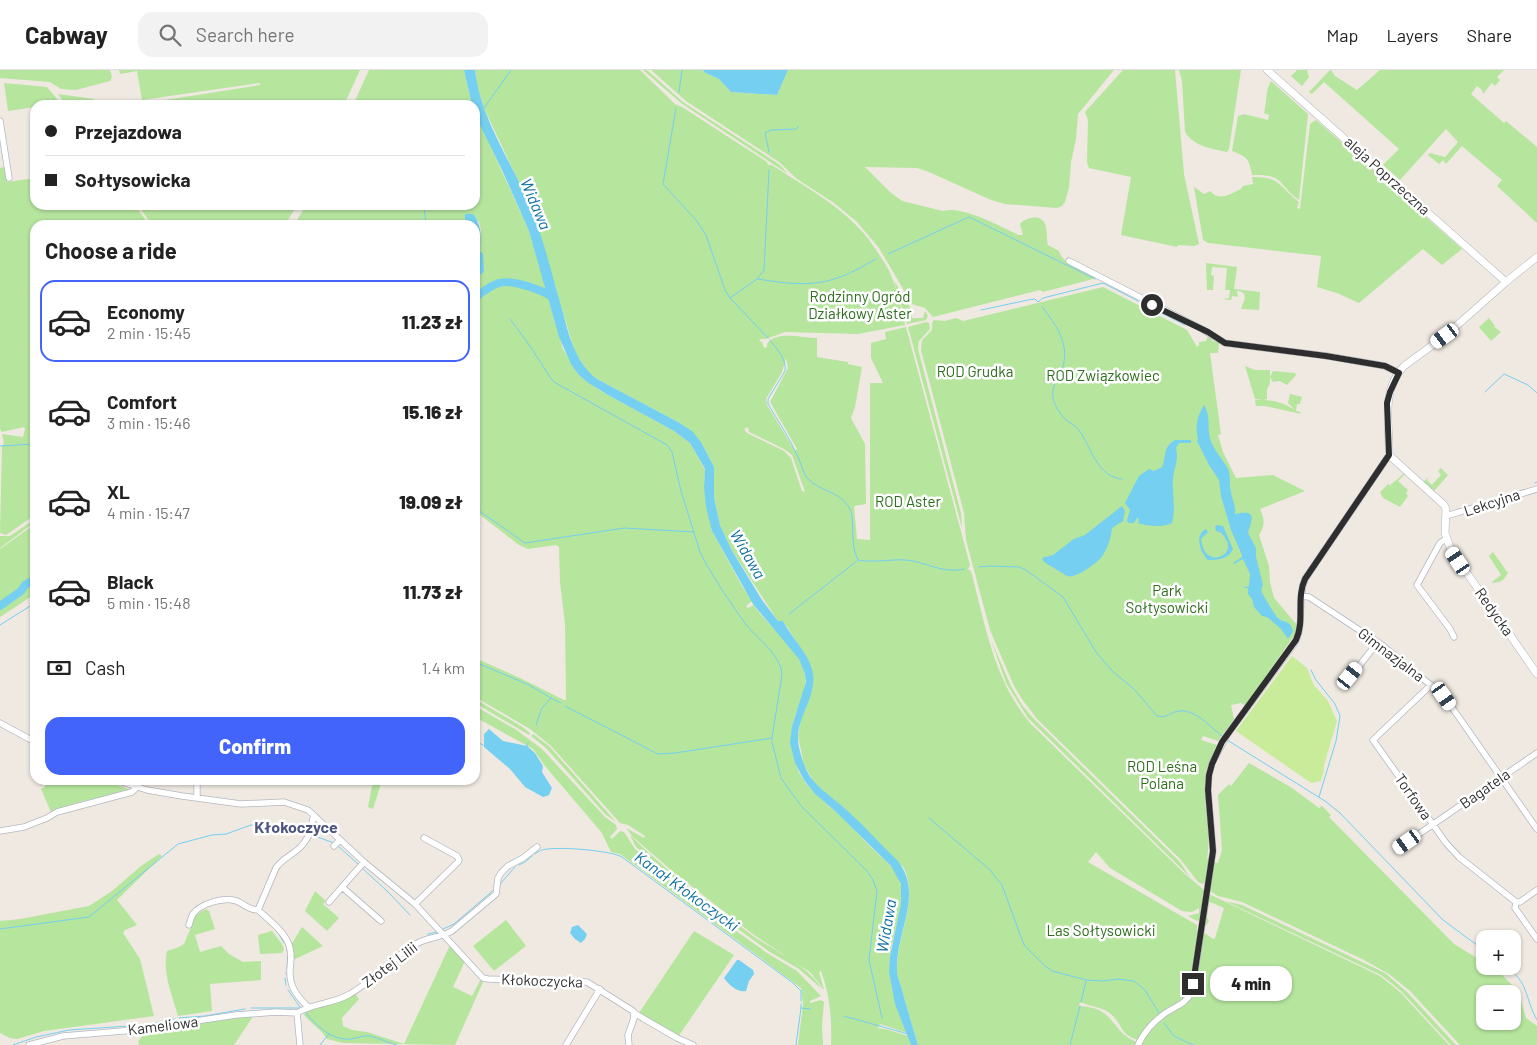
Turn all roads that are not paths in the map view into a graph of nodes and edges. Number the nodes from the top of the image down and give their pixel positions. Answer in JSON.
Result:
{"nodes":[{"id":1,"x":1267,"y":70,"type":"edge"},
{"id":2,"x":0,"y":120,"type":"edge"},
{"id":3,"x":9,"y":178,"type":"dead end"},
{"id":4,"x":1537,"y":258,"type":"edge"},
{"id":5,"x":1069,"y":261,"type":"dead end"},
{"id":6,"x":1506,"y":282,"type":"junction"},
{"id":7,"x":1399,"y":373,"type":"junction"},
{"id":8,"x":1389,"y":455,"type":"junction"},
{"id":9,"x":1537,"y":489,"type":"edge"},
{"id":10,"x":1446,"y":516,"type":"junction"},
{"id":11,"x":1446,"y":539,"type":"junction"},
{"id":12,"x":1301,"y":596,"type":"junction"},
{"id":13,"x":1454,"y":637,"type":"dead end"},
{"id":14,"x":1378,"y":642,"type":"junction"},
{"id":15,"x":1537,"y":674,"type":"edge"},
{"id":16,"x":1350,"y":676,"type":"dead end"},
{"id":17,"x":1431,"y":685,"type":"junction"},
{"id":18,"x":0,"y":723,"type":"edge"},
{"id":19,"x":30,"y":739,"type":"edge"},
{"id":20,"x":1537,"y":753,"type":"edge"},
{"id":21,"x":1501,"y":778,"type":"junction"},
{"id":22,"x":131,"y":785,"type":"edge"},
{"id":23,"x":197,"y":785,"type":"edge"},
{"id":24,"x":137,"y":787,"type":"junction"},
{"id":25,"x":197,"y":798,"type":"junction"},
{"id":26,"x":314,"y":816,"type":"junction"},
{"id":27,"x":1433,"y":825,"type":"junction"},
{"id":28,"x":327,"y":828,"type":"junction"},
{"id":29,"x":1537,"y":829,"type":"edge"},
{"id":30,"x":0,"y":831,"type":"edge"},
{"id":31,"x":310,"y":832,"type":"junction"},
{"id":32,"x":424,"y":838,"type":"dead end"},
{"id":33,"x":340,"y":840,"type":"junction"},
{"id":34,"x":334,"y":846,"type":"dead end"},
{"id":35,"x":537,"y":847,"type":"dead end"},
{"id":36,"x":1397,"y":849,"type":"dead end"},
{"id":37,"x":364,"y":862,"type":"junction"},
{"id":38,"x":342,"y":887,"type":"junction"},
{"id":39,"x":1537,"y":890,"type":"edge"},
{"id":40,"x":329,"y":902,"type":"dead end"},
{"id":41,"x":1516,"y":902,"type":"junction"},
{"id":42,"x":415,"y":904,"type":"junction"},
{"id":43,"x":258,"y":910,"type":"junction"},
{"id":44,"x":381,"y":921,"type":"dead end"},
{"id":45,"x":189,"y":925,"type":"dead end"},
{"id":46,"x":441,"y":932,"type":"junction"},
{"id":47,"x":1537,"y":939,"type":"edge"},
{"id":48,"x":600,"y":989,"type":"junction"},
{"id":49,"x":308,"y":1007,"type":"junction"},
{"id":50,"x":297,"y":1013,"type":"junction"},
{"id":51,"x":634,"y":1013,"type":"junction"},
{"id":52,"x":29,"y":1045,"type":"edge"},
{"id":53,"x":300,"y":1045,"type":"edge"},
{"id":54,"x":566,"y":1045,"type":"edge"},
{"id":55,"x":629,"y":1045,"type":"edge"},
{"id":56,"x":693,"y":1045,"type":"edge"},
{"id":57,"x":1138,"y":1045,"type":"edge"}],
"edges":[{"from":1,"to":6,"type":"street","name":"aleja Poprzeczna"},
{"from":2,"to":3,"type":"street"},
{"from":4,"to":6,"type":"street"},
{"from":5,"to":7,"type":"street"},
{"from":6,"to":7,"type":"street"},
{"from":7,"to":8,"type":"street"},
{"from":8,"to":10,"type":"street"},
{"from":8,"to":12,"type":"street"},
{"from":9,"to":10,"type":"street","name":"Lekcyjna"},
{"from":10,"to":11,"type":"street","name":"Redycka"},
{"from":11,"to":13,"type":"street"},
{"from":11,"to":15,"type":"street","name":"Redycka"},
{"from":12,"to":14,"type":"street","name":"Gimnazjalna"},
{"from":12,"to":57,"type":"street"},
{"from":14,"to":16,"type":"street"},
{"from":14,"to":17,"type":"street","name":"Gimnazjalna"},
{"from":17,"to":21,"type":"street","name":"Gimnazjalna"},
{"from":17,"to":27,"type":"street","name":"Torfowa"},
{"from":18,"to":19,"type":"street"},
{"from":20,"to":21,"type":"street","name":"Bagatela"},
{"from":21,"to":27,"type":"street","name":"Bagatela"},
{"from":21,"to":29,"type":"street","name":"Gimnazjalna"},
{"from":22,"to":24,"type":"street","name":"Kłokoczycka"},
{"from":23,"to":25,"type":"street"},
{"from":24,"to":25,"type":"street","name":"Kłokoczycka"},
{"from":24,"to":30,"type":"street"},
{"from":25,"to":26,"type":"street","name":"Kłokoczycka"},
{"from":26,"to":28,"type":"street","name":"Kłokoczycka"},
{"from":26,"to":31,"type":"street"},
{"from":27,"to":36,"type":"street","name":"Bagatela"},
{"from":27,"to":41,"type":"street","name":"Torfowa"},
{"from":28,"to":31,"type":"street"},
{"from":28,"to":33,"type":"street","name":"Kłokoczycka"},
{"from":31,"to":43,"type":"street"},
{"from":32,"to":42,"type":"street"},
{"from":33,"to":34,"type":"street"},
{"from":33,"to":37,"type":"street","name":"Kłokoczycka"},
{"from":35,"to":46,"type":"street","name":"Złotej Lilii"},
{"from":37,"to":38,"type":"street"},
{"from":37,"to":42,"type":"street","name":"Kłokoczycka"},
{"from":38,"to":40,"type":"street"},
{"from":38,"to":44,"type":"street"},
{"from":39,"to":41,"type":"street"},
{"from":41,"to":47,"type":"street","name":"Torfowa"},
{"from":42,"to":46,"type":"street","name":"Kłokoczycka"},
{"from":43,"to":45,"type":"street"},
{"from":43,"to":49,"type":"street"},
{"from":46,"to":48,"type":"street","name":"Kłokoczycka"},
{"from":46,"to":49,"type":"street","name":"Złotej Lilii"},
{"from":48,"to":51,"type":"street","name":"Kłokoczycka"},
{"from":48,"to":54,"type":"street"},
{"from":49,"to":50,"type":"street","name":"Złotej Lilii"},
{"from":50,"to":52,"type":"street","name":"Kameliowa"},
{"from":50,"to":53,"type":"street"},
{"from":51,"to":55,"type":"street"},
{"from":51,"to":56,"type":"street","name":"Kłokoczycka"}]}
